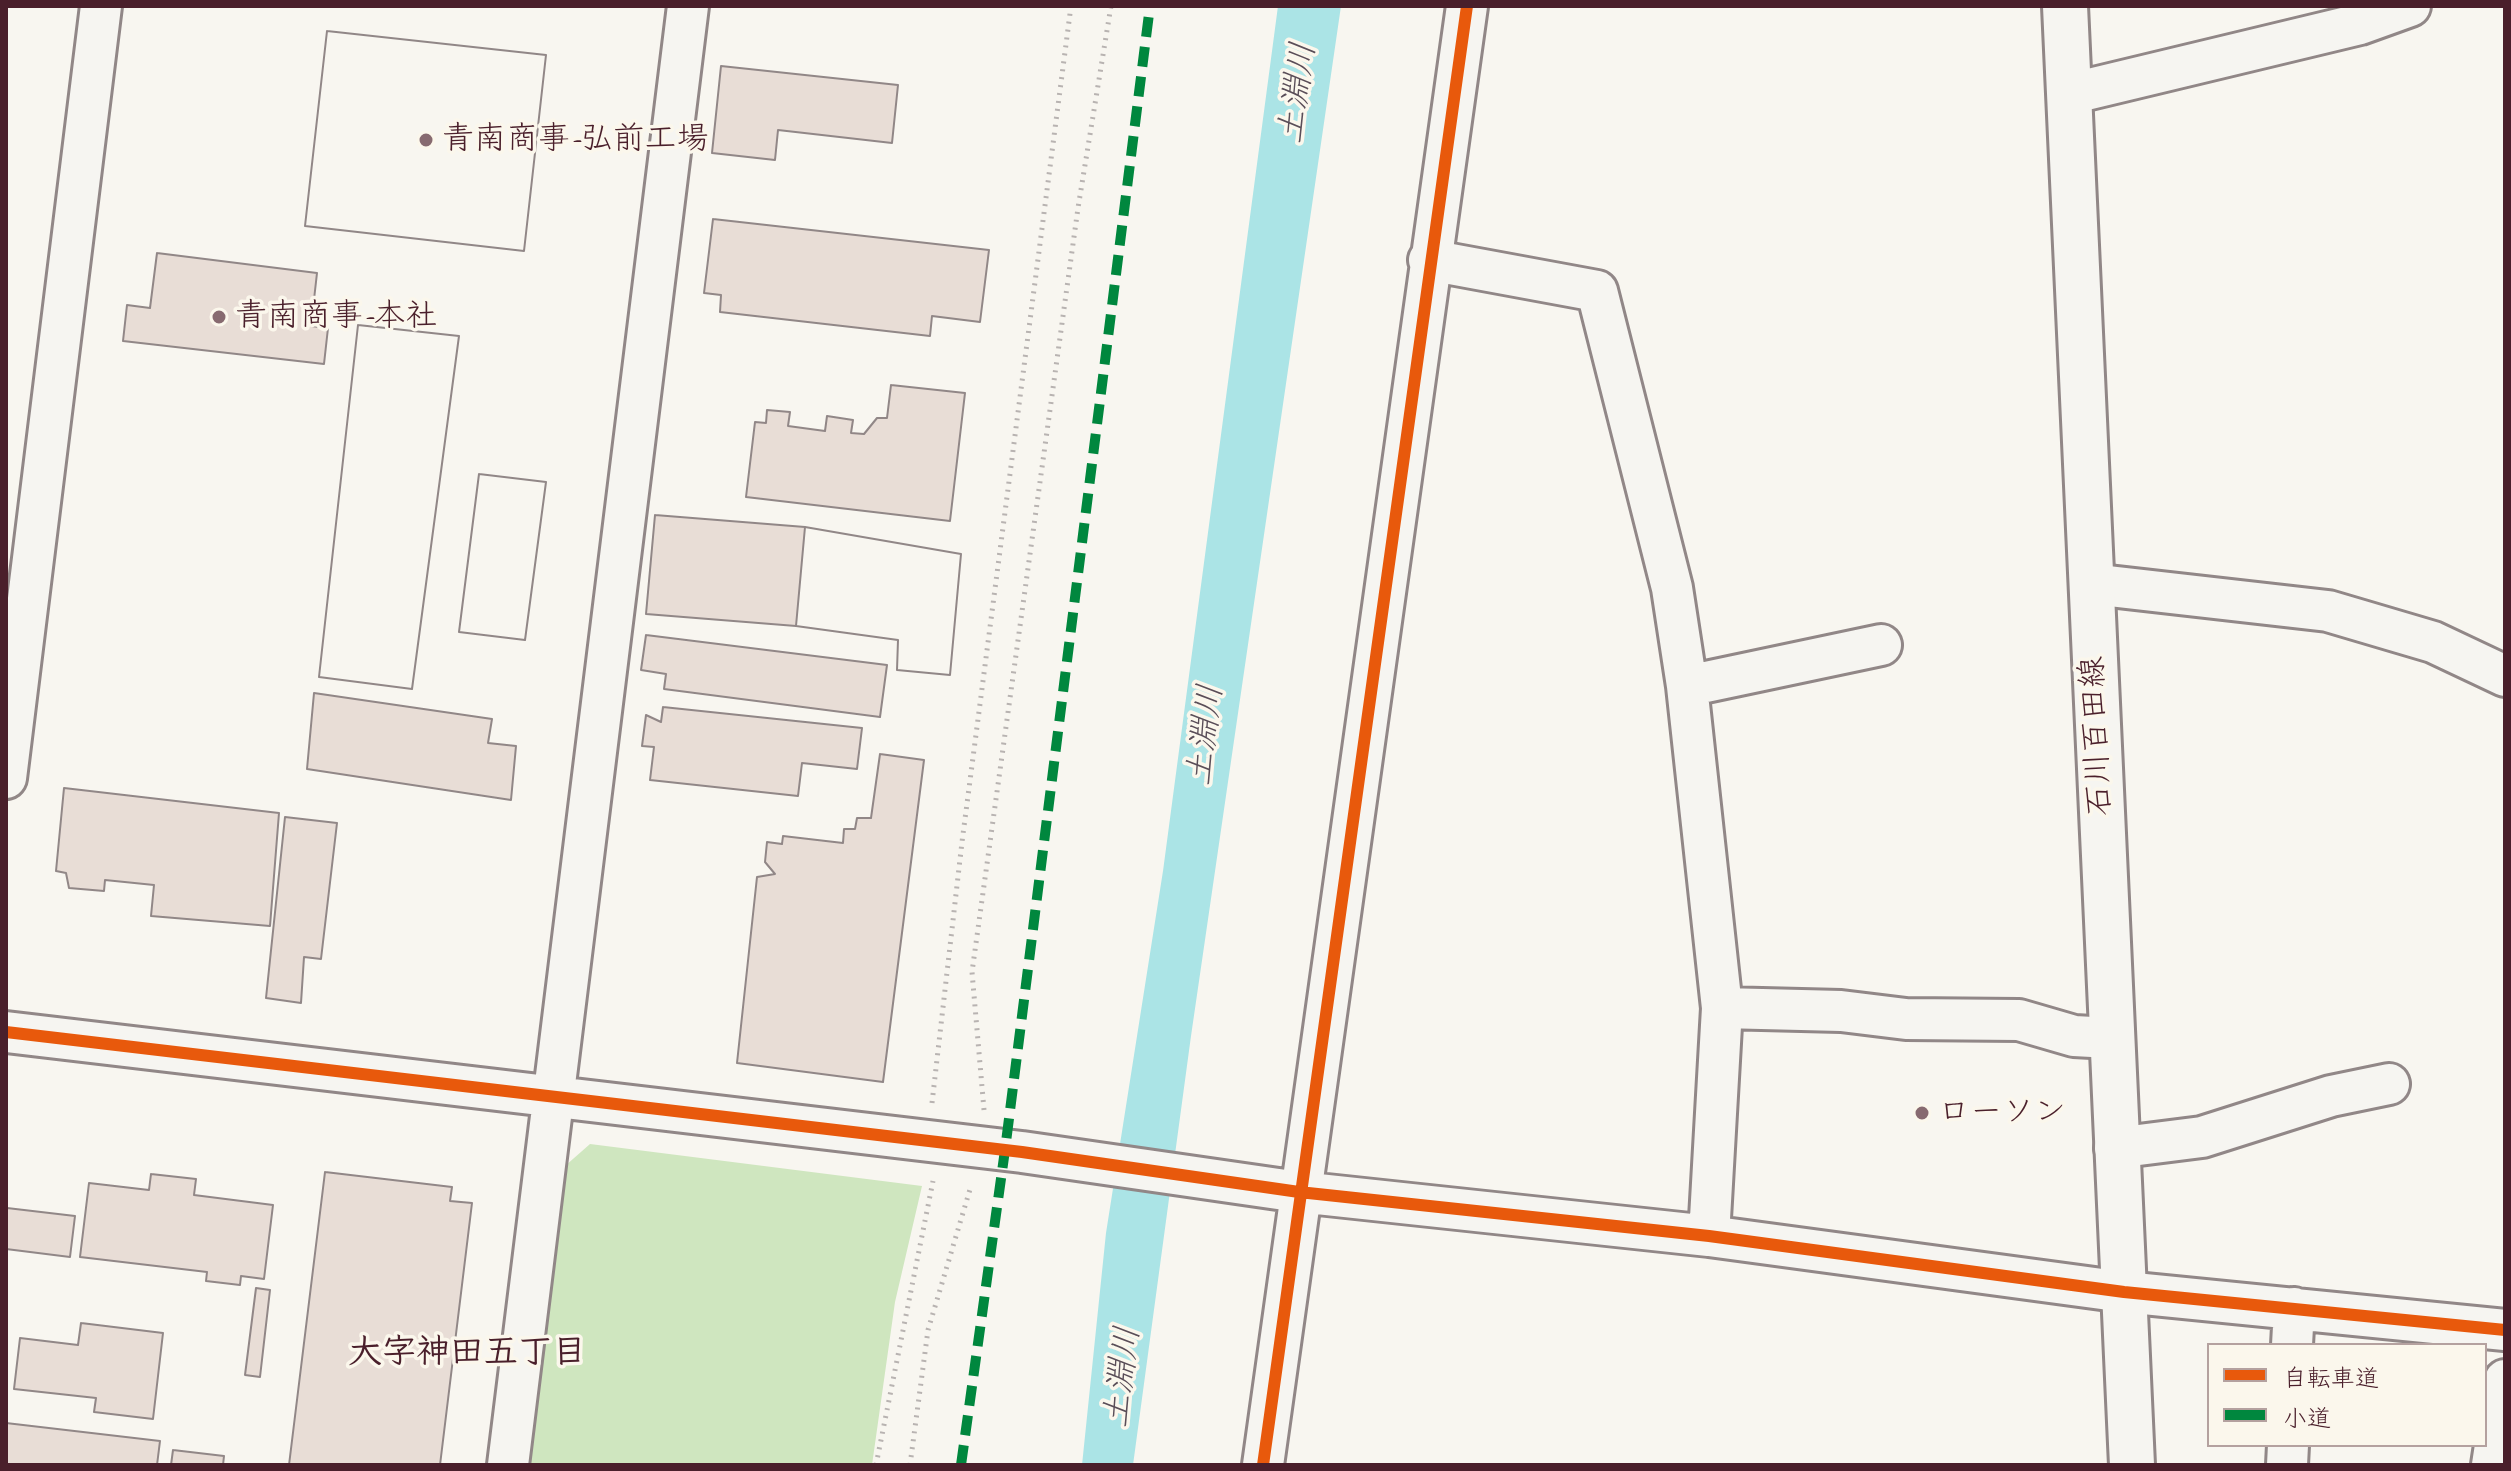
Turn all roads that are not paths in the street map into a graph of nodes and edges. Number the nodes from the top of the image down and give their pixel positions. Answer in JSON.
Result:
{"nodes":[{"id":1,"x":101,"y":6,"type":"edge"},
{"id":2,"x":688,"y":6,"type":"edge"},
{"id":3,"x":1467,"y":6,"type":"edge"},
{"id":4,"x":2065,"y":6,"type":"edge"},
{"id":5,"x":2410,"y":6,"type":"edge"},
{"id":6,"x":2069,"y":94,"type":"junction"},
{"id":7,"x":1429,"y":260,"type":"junction"},
{"id":8,"x":2091,"y":584,"type":"junction"},
{"id":9,"x":1881,"y":645,"type":"dead end"},
{"id":10,"x":2505,"y":676,"type":"edge"},
{"id":11,"x":1687,"y":686,"type":"junction"},
{"id":12,"x":6,"y":778,"type":"edge"},
{"id":13,"x":1722,"y":1008,"type":"junction"},
{"id":14,"x":6,"y":1032,"type":"edge"},
{"id":15,"x":2111,"y":1038,"type":"junction"},
{"id":16,"x":2389,"y":1084,"type":"dead end"},
{"id":17,"x":552,"y":1098,"type":"junction"},
{"id":18,"x":2115,"y":1148,"type":"junction"},
{"id":19,"x":1299,"y":1192,"type":"junction"},
{"id":20,"x":1709,"y":1236,"type":"junction"},
{"id":21,"x":2124,"y":1292,"type":"junction"},
{"id":22,"x":2293,"y":1326,"type":"edge"},
{"id":23,"x":2505,"y":1330,"type":"edge"},
{"id":24,"x":2505,"y":1380,"type":"edge"},
{"id":25,"x":508,"y":1465,"type":"edge"},
{"id":26,"x":1263,"y":1465,"type":"edge"},
{"id":27,"x":2132,"y":1465,"type":"edge"},
{"id":28,"x":2492,"y":1465,"type":"edge"}],
"edges":[{"from":1,"to":12,"type":"street"},
{"from":2,"to":17,"type":"street"},
{"from":3,"to":7,"type":"street"},
{"from":4,"to":6,"type":"main road","name":"石川百田線"},
{"from":5,"to":6,"type":"street"},
{"from":6,"to":8,"type":"main road","name":"石川百田線"},
{"from":7,"to":11,"type":"street"},
{"from":7,"to":19,"type":"street"},
{"from":8,"to":10,"type":"street"},
{"from":8,"to":15,"type":"main road","name":"石川百田線"},
{"from":9,"to":11,"type":"street"},
{"from":11,"to":13,"type":"street"},
{"from":13,"to":15,"type":"street"},
{"from":13,"to":20,"type":"street"},
{"from":14,"to":17,"type":"street"},
{"from":15,"to":18,"type":"main road","name":"石川百田線"},
{"from":16,"to":18,"type":"street"},
{"from":17,"to":19,"type":"street"},
{"from":17,"to":25,"type":"street"},
{"from":18,"to":21,"type":"main road","name":"石川百田線"},
{"from":19,"to":20,"type":"street"},
{"from":19,"to":26,"type":"street"},
{"from":20,"to":21,"type":"street"},
{"from":21,"to":22,"type":"street"},
{"from":21,"to":27,"type":"main road","name":"石川百田線"},
{"from":22,"to":23,"type":"street"},
{"from":24,"to":28,"type":"street"}]}
